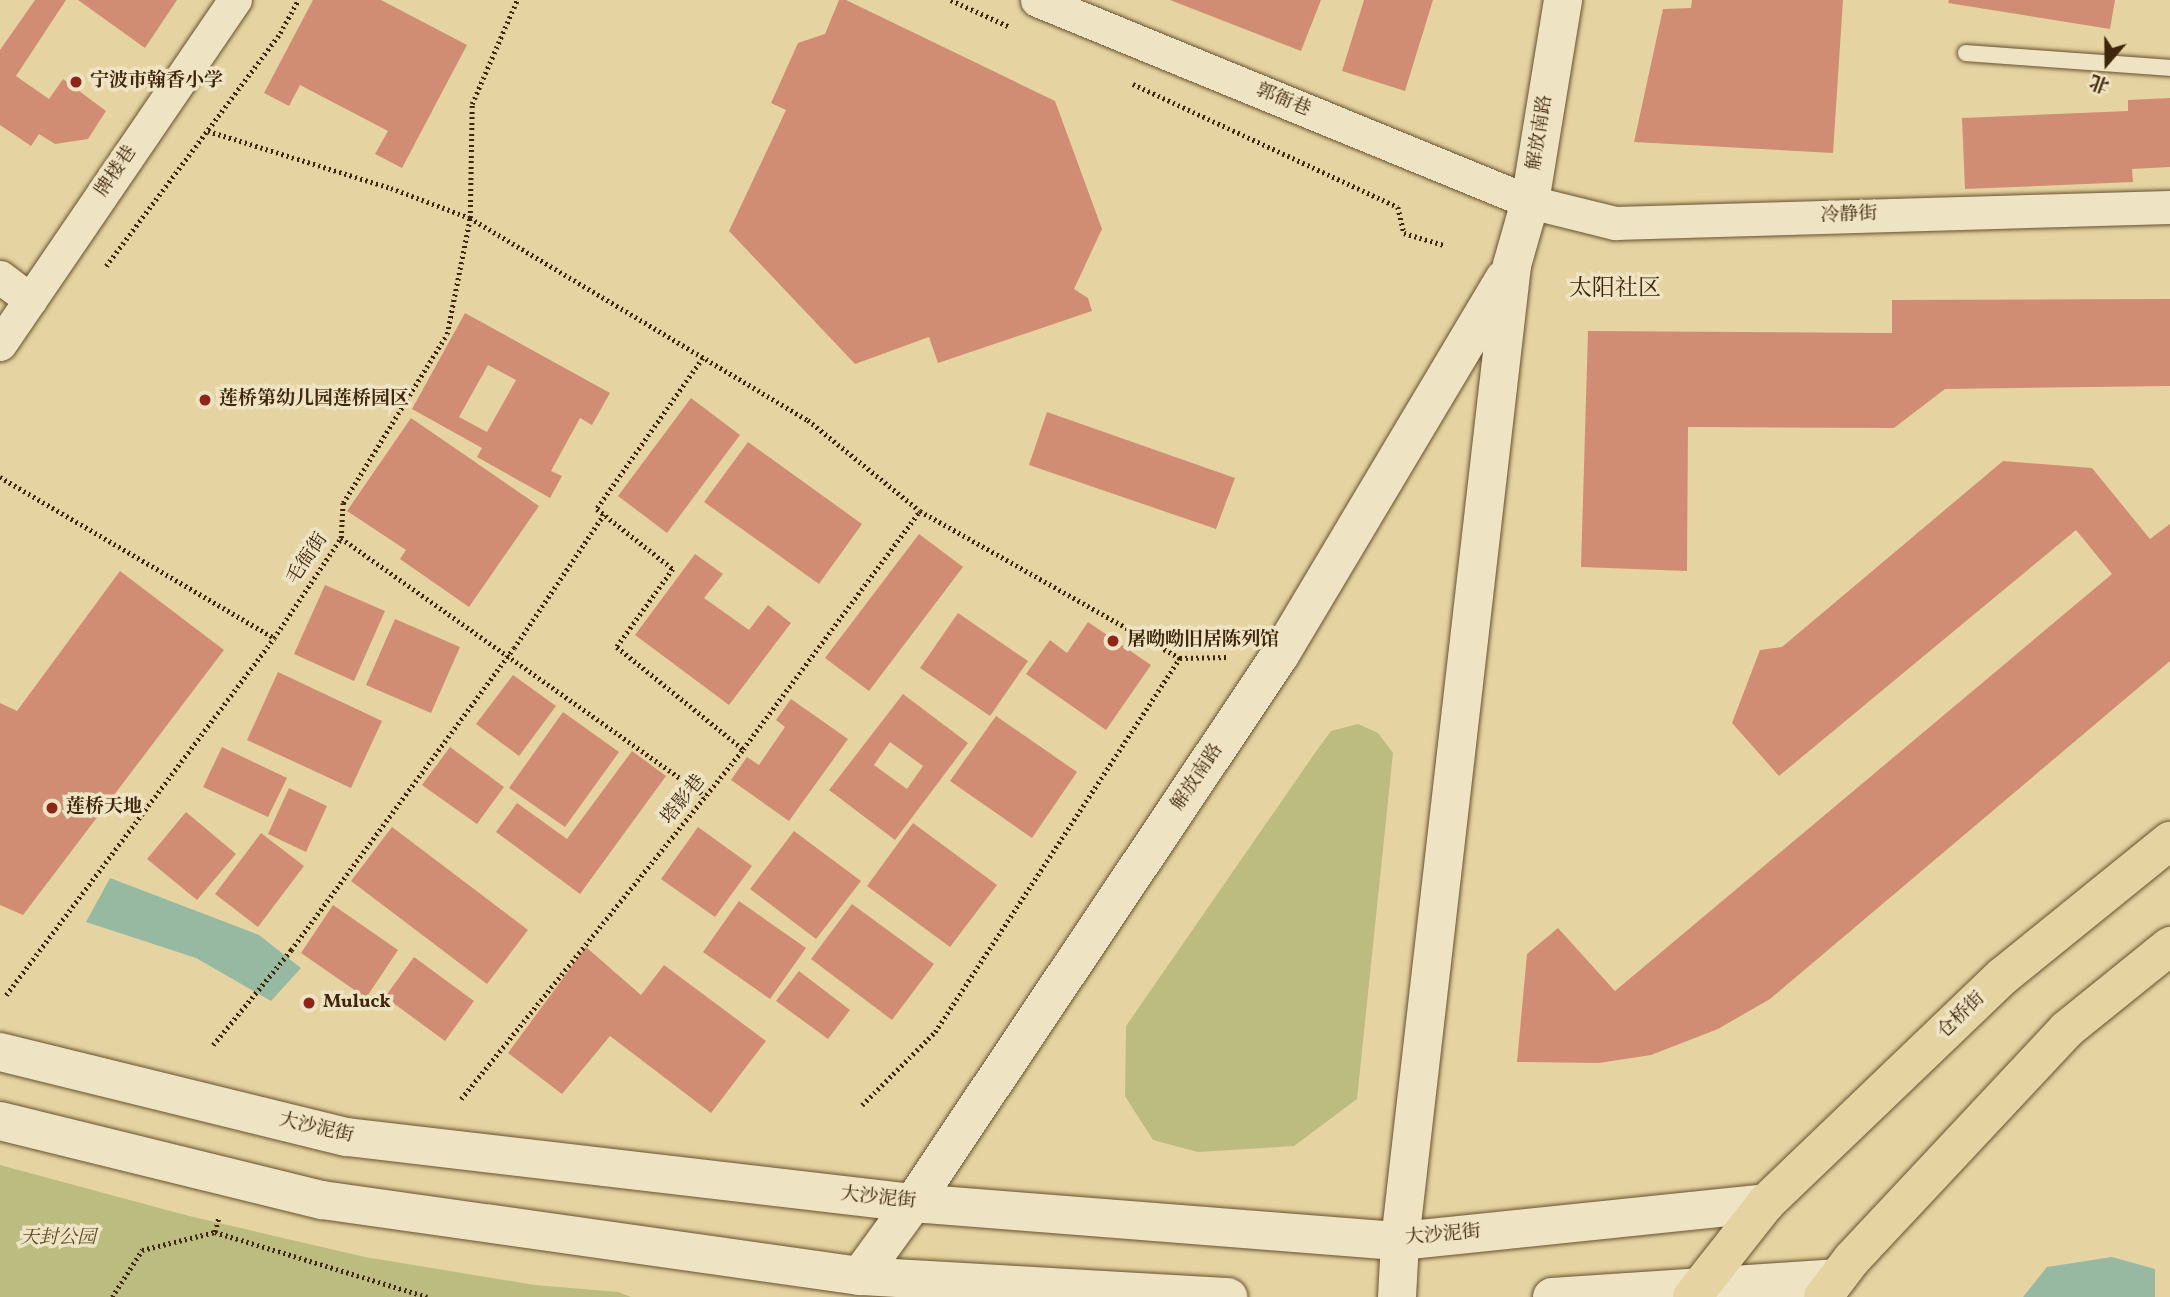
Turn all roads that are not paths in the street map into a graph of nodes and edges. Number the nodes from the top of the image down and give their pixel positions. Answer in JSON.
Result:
{"nodes":[{"id":1,"x":235,"y":0,"type":"edge"},
{"id":2,"x":1037,"y":0,"type":"edge"},
{"id":3,"x":1563,"y":0,"type":"edge"},
{"id":4,"x":1966,"y":53,"type":"dead end"},
{"id":5,"x":2170,"y":68,"type":"edge"},
{"id":6,"x":1530,"y":202,"type":"junction"},
{"id":7,"x":2170,"y":207,"type":"edge"},
{"id":8,"x":1512,"y":265,"type":"junction"},
{"id":9,"x":0,"y":277,"type":"edge"},
{"id":10,"x":30,"y":300,"type":"junction"},
{"id":11,"x":0,"y":344,"type":"edge"},
{"id":12,"x":2170,"y":841,"type":"edge"},
{"id":13,"x":2170,"y":946,"type":"edge"},
{"id":14,"x":1,"y":1053,"type":"edge"},
{"id":15,"x":0,"y":1121,"type":"edge"},
{"id":16,"x":913,"y":1203,"type":"junction"},
{"id":17,"x":1766,"y":1203,"type":"junction"},
{"id":18,"x":1401,"y":1241,"type":"junction"},
{"id":19,"x":860,"y":1276,"type":"junction"},
{"id":20,"x":1829,"y":1287,"type":"edge"},
{"id":21,"x":1694,"y":1293,"type":"edge"},
{"id":22,"x":1228,"y":1297,"type":"edge"},
{"id":23,"x":1397,"y":1297,"type":"edge"},
{"id":24,"x":1552,"y":1297,"type":"edge"}],
"edges":[{"from":1,"to":10,"type":"street","name":"牌楼巷"},
{"from":2,"to":6,"type":"street","name":"郭衙巷"},
{"from":3,"to":6,"type":"main road","name":"解放南路"},
{"from":4,"to":5,"type":"lane"},
{"from":6,"to":7,"type":"street","name":"冷静街"},
{"from":6,"to":8,"type":"main road","name":"解放南路"},
{"from":8,"to":16,"type":"main road","name":"解放南路"},
{"from":8,"to":18,"type":"main road","name":"解放南路"},
{"from":9,"to":10,"type":"street"},
{"from":10,"to":11,"type":"street","name":"牌楼巷"},
{"from":12,"to":17,"type":"main road","name":"仓桥街"},
{"from":13,"to":20,"type":"main road"},
{"from":14,"to":16,"type":"main road","name":"大沙泥街"},
{"from":15,"to":19,"type":"main road"},
{"from":16,"to":18,"type":"main road","name":"大沙泥街"},
{"from":16,"to":19,"type":"main road","name":"解放南路"},
{"from":17,"to":18,"type":"main road","name":"大沙泥街"},
{"from":17,"to":21,"type":"main road"},
{"from":18,"to":23,"type":"main road","name":"解放南路"},
{"from":19,"to":22,"type":"main road"},
{"from":20,"to":21,"type":"main road"},
{"from":21,"to":24,"type":"main road"}]}
